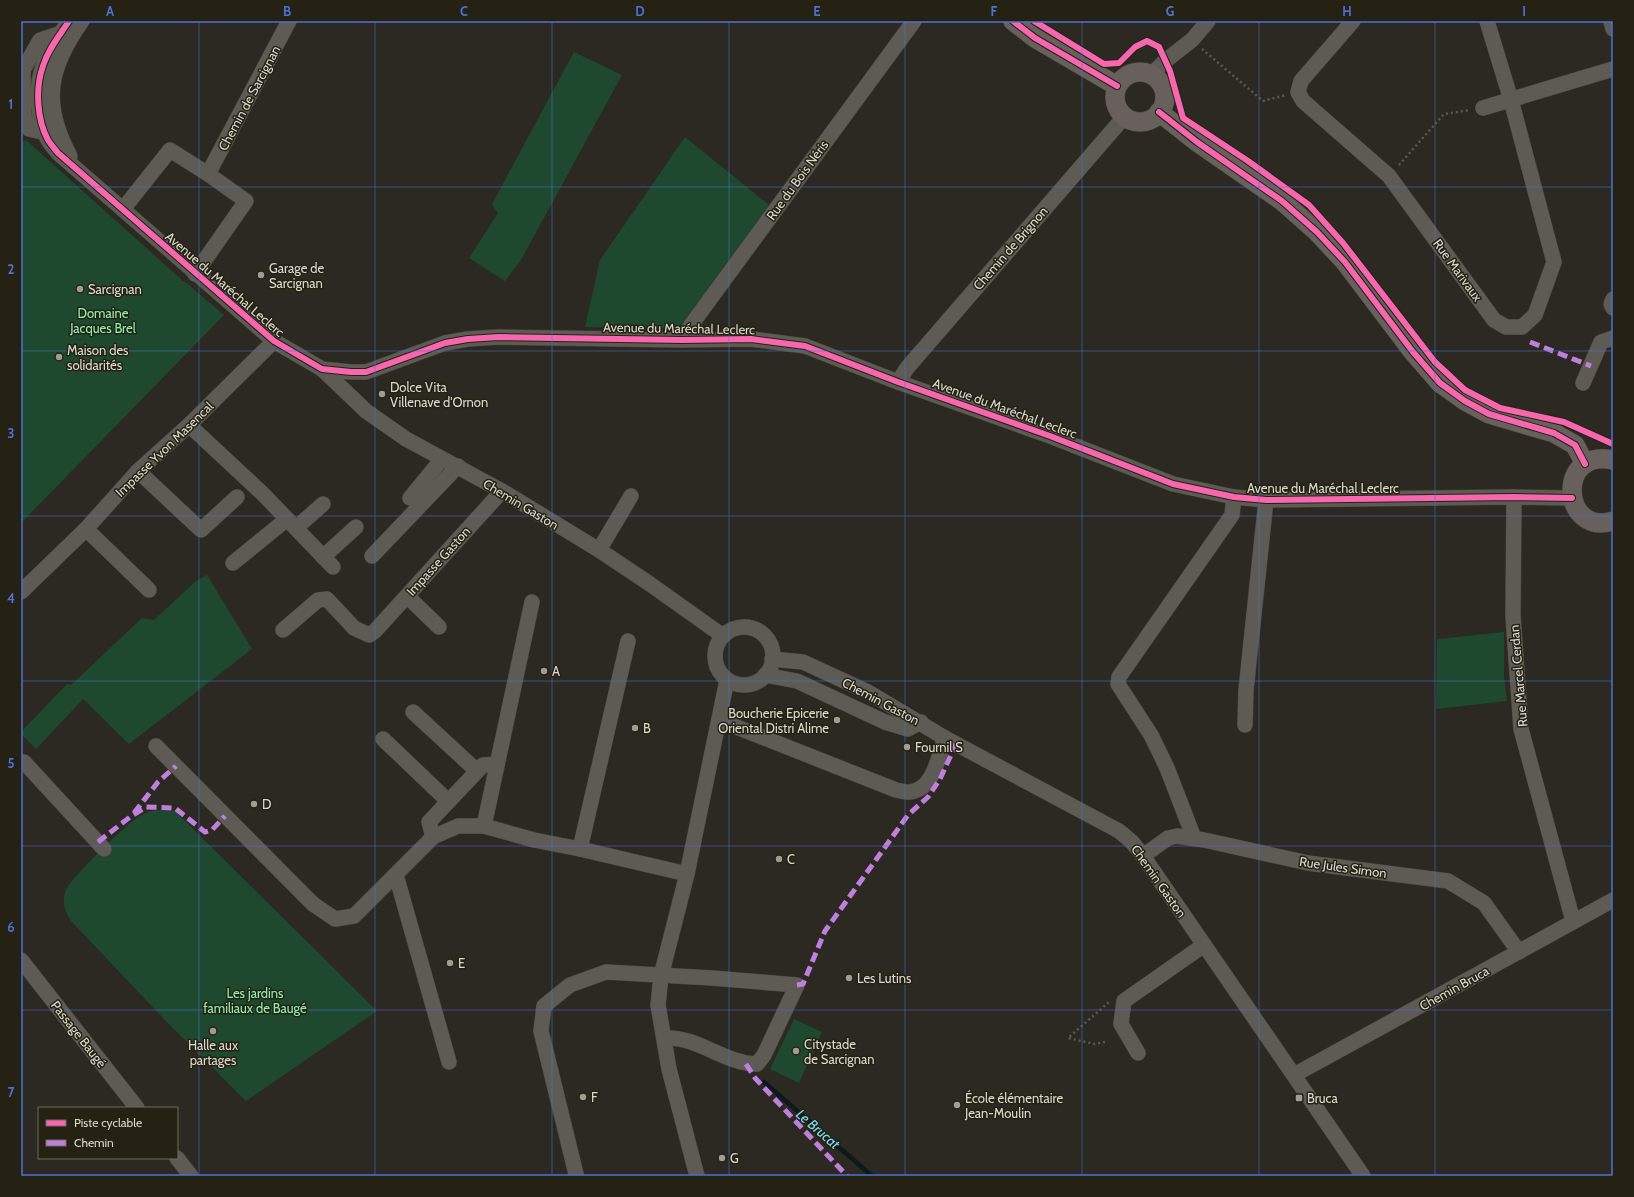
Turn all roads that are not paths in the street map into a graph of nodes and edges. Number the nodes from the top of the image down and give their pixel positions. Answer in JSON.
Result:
{"nodes":[{"id":1,"x":82,"y":21,"type":"edge"},
{"id":2,"x":289,"y":21,"type":"edge"},
{"id":3,"x":914,"y":21,"type":"edge"},
{"id":4,"x":1013,"y":21,"type":"edge"},
{"id":5,"x":1208,"y":21,"type":"edge"},
{"id":6,"x":1353,"y":21,"type":"edge"},
{"id":7,"x":1487,"y":21,"type":"edge"},
{"id":8,"x":1611,"y":21,"type":"edge"},
{"id":9,"x":65,"y":27,"type":"edge"},
{"id":10,"x":1613,"y":29,"type":"edge"},
{"id":11,"x":1613,"y":69,"type":"edge"},
{"id":12,"x":1152,"y":74,"type":"junction"},
{"id":13,"x":1117,"y":86,"type":"junction"},
{"id":14,"x":1511,"y":100,"type":"junction"},
{"id":15,"x":1483,"y":108,"type":"road end"},
{"id":16,"x":1159,"y":112,"type":"junction"},
{"id":17,"x":1125,"y":116,"type":"junction"},
{"id":18,"x":75,"y":166,"type":"junction"},
{"id":19,"x":208,"y":174,"type":"junction"},
{"id":20,"x":123,"y":209,"type":"junction"},
{"id":21,"x":195,"y":274,"type":"junction"},
{"id":22,"x":1613,"y":299,"type":"edge"},
{"id":23,"x":1613,"y":308,"type":"edge"},
{"id":24,"x":1613,"y":338,"type":"edge"},
{"id":25,"x":682,"y":340,"type":"junction"},
{"id":26,"x":274,"y":341,"type":"junction"},
{"id":27,"x":322,"y":369,"type":"junction"},
{"id":28,"x":898,"y":382,"type":"junction"},
{"id":29,"x":1583,"y":383,"type":"dead end"},
{"id":30,"x":189,"y":425,"type":"junction"},
{"id":31,"x":442,"y":458,"type":"junction"},
{"id":32,"x":1613,"y":460,"type":"edge"},
{"id":33,"x":1585,"y":464,"type":"junction"},
{"id":34,"x":458,"y":466,"type":"junction"},
{"id":35,"x":138,"y":471,"type":"junction"},
{"id":36,"x":502,"y":491,"type":"junction"},
{"id":37,"x":631,"y":496,"type":"dead end"},
{"id":38,"x":237,"y":497,"type":"dead end"},
{"id":39,"x":1234,"y":497,"type":"junction"},
{"id":40,"x":1514,"y":497,"type":"junction"},
{"id":41,"x":410,"y":498,"type":"dead end"},
{"id":42,"x":1572,"y":498,"type":"junction"},
{"id":43,"x":1266,"y":500,"type":"junction"},
{"id":44,"x":323,"y":504,"type":"dead end"},
{"id":45,"x":1613,"y":521,"type":"edge"},
{"id":46,"x":292,"y":523,"type":"junction"},
{"id":47,"x":356,"y":527,"type":"dead end"},
{"id":48,"x":86,"y":529,"type":"junction"},
{"id":49,"x":599,"y":550,"type":"junction"},
{"id":50,"x":372,"y":556,"type":"dead end"},
{"id":51,"x":233,"y":563,"type":"dead end"},
{"id":52,"x":149,"y":590,"type":"dead end"},
{"id":53,"x":21,"y":592,"type":"edge"},
{"id":54,"x":407,"y":596,"type":"junction"},
{"id":55,"x":532,"y":602,"type":"dead end"},
{"id":56,"x":439,"y":627,"type":"dead end"},
{"id":57,"x":283,"y":630,"type":"dead end"},
{"id":58,"x":723,"y":636,"type":"junction"},
{"id":59,"x":628,"y":641,"type":"dead end"},
{"id":60,"x":772,"y":659,"type":"junction"},
{"id":61,"x":765,"y":675,"type":"junction"},
{"id":62,"x":728,"y":680,"type":"junction"},
{"id":63,"x":413,"y":712,"type":"dead end"},
{"id":64,"x":719,"y":720,"type":"junction"},
{"id":65,"x":921,"y":722,"type":"junction"},
{"id":66,"x":1245,"y":725,"type":"dead end"},
{"id":67,"x":945,"y":738,"type":"junction"},
{"id":68,"x":383,"y":739,"type":"dead end"},
{"id":69,"x":156,"y":746,"type":"dead end"},
{"id":70,"x":22,"y":760,"type":"edge"},
{"id":71,"x":497,"y":764,"type":"junction"},
{"id":72,"x":477,"y":771,"type":"junction"},
{"id":73,"x":448,"y":801,"type":"junction"},
{"id":74,"x":484,"y":826,"type":"junction"},
{"id":75,"x":433,"y":837,"type":"junction"},
{"id":76,"x":1194,"y":838,"type":"junction"},
{"id":77,"x":104,"y":849,"type":"dead end"},
{"id":78,"x":580,"y":849,"type":"junction"},
{"id":79,"x":1143,"y":856,"type":"junction"},
{"id":80,"x":687,"y":874,"type":"junction"},
{"id":81,"x":396,"y":875,"type":"junction"},
{"id":82,"x":1613,"y":900,"type":"edge"},
{"id":83,"x":1573,"y":921,"type":"junction"},
{"id":84,"x":1204,"y":945,"type":"junction"},
{"id":85,"x":1519,"y":952,"type":"junction"},
{"id":86,"x":21,"y":960,"type":"edge"},
{"id":87,"x":661,"y":976,"type":"junction"},
{"id":88,"x":665,"y":1038,"type":"junction"},
{"id":89,"x":1138,"y":1053,"type":"dead end"},
{"id":90,"x":449,"y":1062,"type":"dead end"},
{"id":91,"x":1294,"y":1075,"type":"junction"},
{"id":92,"x":137,"y":1107,"type":"edge"},
{"id":93,"x":178,"y":1159,"type":"edge"},
{"id":94,"x":576,"y":1174,"type":"dead end"},
{"id":95,"x":191,"y":1176,"type":"edge"},
{"id":96,"x":697,"y":1176,"type":"edge"},
{"id":97,"x":1363,"y":1176,"type":"edge"}],
"edges":[{"from":1,"to":18,"type":"street","name":"Avenue du Maréchal Leclerc"},
{"from":2,"to":19,"type":"street","name":"Chemin de Sarcignan"},
{"from":3,"to":25,"type":"street","name":"Rue du Bois Néris"},
{"from":4,"to":13,"type":"main road"},
{"from":5,"to":12,"type":"street"},
{"from":6,"to":14,"type":"street","name":"Rue Marivaux"},
{"from":7,"to":14,"type":"street","name":"Rue Marivaux"},
{"from":8,"to":10,"type":"street"},
{"from":9,"to":18,"type":"street","name":"Avenue du Maréchal Leclerc"},
{"from":11,"to":14,"type":"street"},
{"from":12,"to":13,"type":"main road"},
{"from":12,"to":16,"type":"main road"},
{"from":13,"to":17,"type":"main road"},
{"from":14,"to":15,"type":"street"},
{"from":16,"to":17,"type":"main road"},
{"from":16,"to":33,"type":"main road"},
{"from":17,"to":28,"type":"street","name":"Chemin de Brignon"},
{"from":18,"to":20,"type":"street","name":"Avenue du Maréchal Leclerc"},
{"from":19,"to":20,"type":"street"},
{"from":19,"to":21,"type":"street"},
{"from":20,"to":21,"type":"street","name":"Avenue du Maréchal Leclerc"},
{"from":21,"to":26,"type":"street","name":"Avenue du Maréchal Leclerc"},
{"from":22,"to":23,"type":"street"},
{"from":24,"to":29,"type":"street"},
{"from":25,"to":27,"type":"street","name":"Avenue du Maréchal Leclerc"},
{"from":25,"to":28,"type":"street","name":"Avenue du Maréchal Leclerc"},
{"from":26,"to":27,"type":"street","name":"Avenue du Maréchal Leclerc"},
{"from":26,"to":30,"type":"street","name":"Impasse Yvon Masencal"},
{"from":27,"to":31,"type":"street","name":"Chemin Gaston"},
{"from":28,"to":39,"type":"street","name":"Avenue du Maréchal Leclerc"},
{"from":30,"to":35,"type":"street","name":"Impasse Yvon Masencal"},
{"from":30,"to":46,"type":"street"},
{"from":31,"to":34,"type":"street","name":"Chemin Gaston"},
{"from":31,"to":41,"type":"street"},
{"from":32,"to":33,"type":"main road"},
{"from":33,"to":42,"type":"main road"},
{"from":34,"to":36,"type":"street","name":"Chemin Gaston"},
{"from":34,"to":50,"type":"street"},
{"from":35,"to":38,"type":"street"},
{"from":35,"to":48,"type":"street","name":"Impasse Yvon Masencal"},
{"from":36,"to":49,"type":"street","name":"Chemin Gaston"},
{"from":36,"to":54,"type":"street","name":"Impasse Gaston"},
{"from":37,"to":49,"type":"street"},
{"from":39,"to":43,"type":"street","name":"Avenue du Maréchal Leclerc"},
{"from":39,"to":76,"type":"street"},
{"from":40,"to":42,"type":"street","name":"Avenue du Maréchal Leclerc"},
{"from":40,"to":43,"type":"street","name":"Avenue du Maréchal Leclerc"},
{"from":40,"to":83,"type":"street","name":"Rue Marcel Cerdan"},
{"from":42,"to":45,"type":"main road"},
{"from":43,"to":66,"type":"street"},
{"from":44,"to":46,"type":"street"},
{"from":46,"to":47,"type":"street"},
{"from":46,"to":51,"type":"street"},
{"from":48,"to":52,"type":"street"},
{"from":48,"to":53,"type":"street","name":"Impasse Yvon Masencal"},
{"from":49,"to":58,"type":"street","name":"Chemin Gaston"},
{"from":54,"to":56,"type":"street"},
{"from":54,"to":57,"type":"street","name":"Impasse Gaston"},
{"from":55,"to":71,"type":"street"},
{"from":58,"to":60,"type":"street"},
{"from":58,"to":62,"type":"street"},
{"from":59,"to":78,"type":"street"},
{"from":60,"to":61,"type":"street"},
{"from":60,"to":65,"type":"street","name":"Chemin Gaston"},
{"from":61,"to":62,"type":"street"},
{"from":61,"to":65,"type":"street"},
{"from":62,"to":64,"type":"street"},
{"from":63,"to":72,"type":"street"},
{"from":64,"to":67,"type":"street"},
{"from":64,"to":80,"type":"street"},
{"from":65,"to":67,"type":"street","name":"Chemin Gaston"},
{"from":67,"to":79,"type":"street","name":"Chemin Gaston"},
{"from":68,"to":73,"type":"street"},
{"from":69,"to":81,"type":"street"},
{"from":70,"to":77,"type":"street"},
{"from":71,"to":72,"type":"street"},
{"from":71,"to":74,"type":"street"},
{"from":72,"to":73,"type":"street"},
{"from":73,"to":75,"type":"street"},
{"from":74,"to":75,"type":"street"},
{"from":74,"to":78,"type":"street"},
{"from":75,"to":81,"type":"street"},
{"from":76,"to":79,"type":"street","name":"Rue Jules Simon"},
{"from":76,"to":85,"type":"street","name":"Rue Jules Simon"},
{"from":78,"to":80,"type":"street"},
{"from":79,"to":84,"type":"street","name":"Chemin Gaston"},
{"from":80,"to":87,"type":"street"},
{"from":81,"to":90,"type":"street"},
{"from":82,"to":83,"type":"street","name":"Chemin Bruca"},
{"from":83,"to":85,"type":"street","name":"Chemin Bruca"},
{"from":84,"to":89,"type":"street"},
{"from":84,"to":91,"type":"street","name":"Chemin Gaston"},
{"from":85,"to":91,"type":"street","name":"Chemin Bruca"},
{"from":86,"to":92,"type":"street","name":"Passage Baugé"},
{"from":87,"to":88,"type":"street"},
{"from":87,"to":88,"type":"street"},
{"from":87,"to":94,"type":"street"},
{"from":88,"to":96,"type":"street"},
{"from":91,"to":97,"type":"street","name":"Chemin Gaston"},
{"from":93,"to":95,"type":"street"}]}
